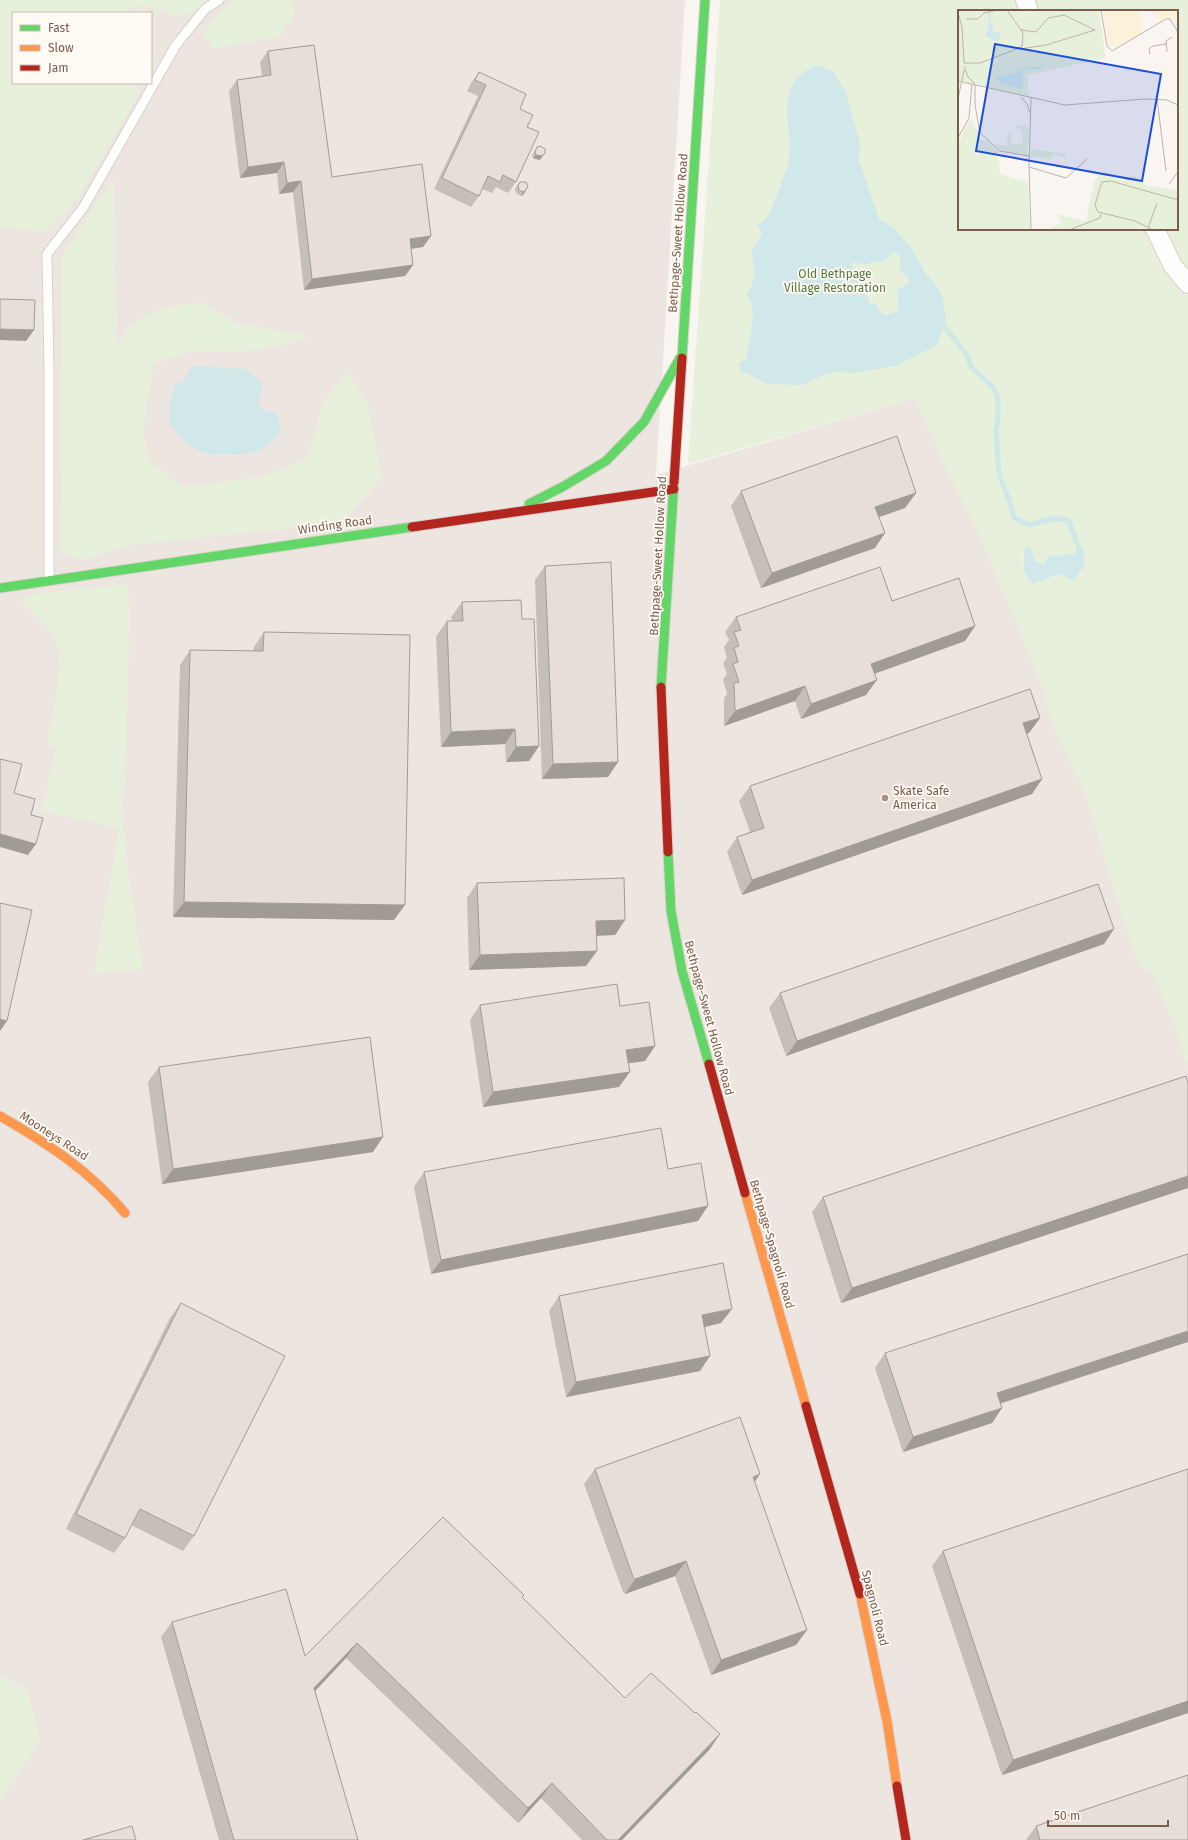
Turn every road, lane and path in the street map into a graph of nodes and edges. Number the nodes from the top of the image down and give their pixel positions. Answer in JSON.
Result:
{"nodes":[{"id":1,"x":219,"y":0,"type":"edge"},
{"id":2,"x":705,"y":0,"type":"edge"},
{"id":3,"x":1024,"y":0,"type":"edge"},
{"id":4,"x":1029,"y":10,"type":"edge"},
{"id":5,"x":1155,"y":230,"type":"edge"},
{"id":6,"x":1187,"y":286,"type":"edge"},
{"id":7,"x":682,"y":354,"type":"junction"},
{"id":8,"x":674,"y":489,"type":"junction"},
{"id":9,"x":513,"y":512,"type":"junction"},
{"id":10,"x":49,"y":580,"type":"junction"},
{"id":11,"x":0,"y":588,"type":"edge"},
{"id":12,"x":721,"y":1107,"type":"joint"},
{"id":13,"x":0,"y":1116,"type":"edge"},
{"id":14,"x":125,"y":1213,"type":"dead end"},
{"id":15,"x":801,"y":1387,"type":"joint"},
{"id":16,"x":906,"y":1840,"type":"edge"}],
"edges":[{"from":1,"to":10,"type":"lane"},
{"from":2,"to":7,"type":"main road","name":"Bethpage-Sweet Hollow Road"},
{"from":3,"to":4,"type":"street"},
{"from":5,"to":6,"type":"street"},
{"from":7,"to":8,"type":"main road","name":"Bethpage-Sweet Hollow Road"},
{"from":7,"to":9,"type":"main road"},
{"from":8,"to":9,"type":"main road","name":"Winding Road"},
{"from":8,"to":12,"type":"main road","name":"Bethpage-Sweet Hollow Road"},
{"from":9,"to":10,"type":"main road","name":"Winding Road"},
{"from":10,"to":11,"type":"main road","name":"Winding Road"},
{"from":12,"to":15,"type":"main road","name":"Bethpage-Spagnoli Road"},
{"from":13,"to":14,"type":"main road","name":"Mooneys Road"},
{"from":15,"to":16,"type":"main road","name":"Spagnoli Road"}]}
